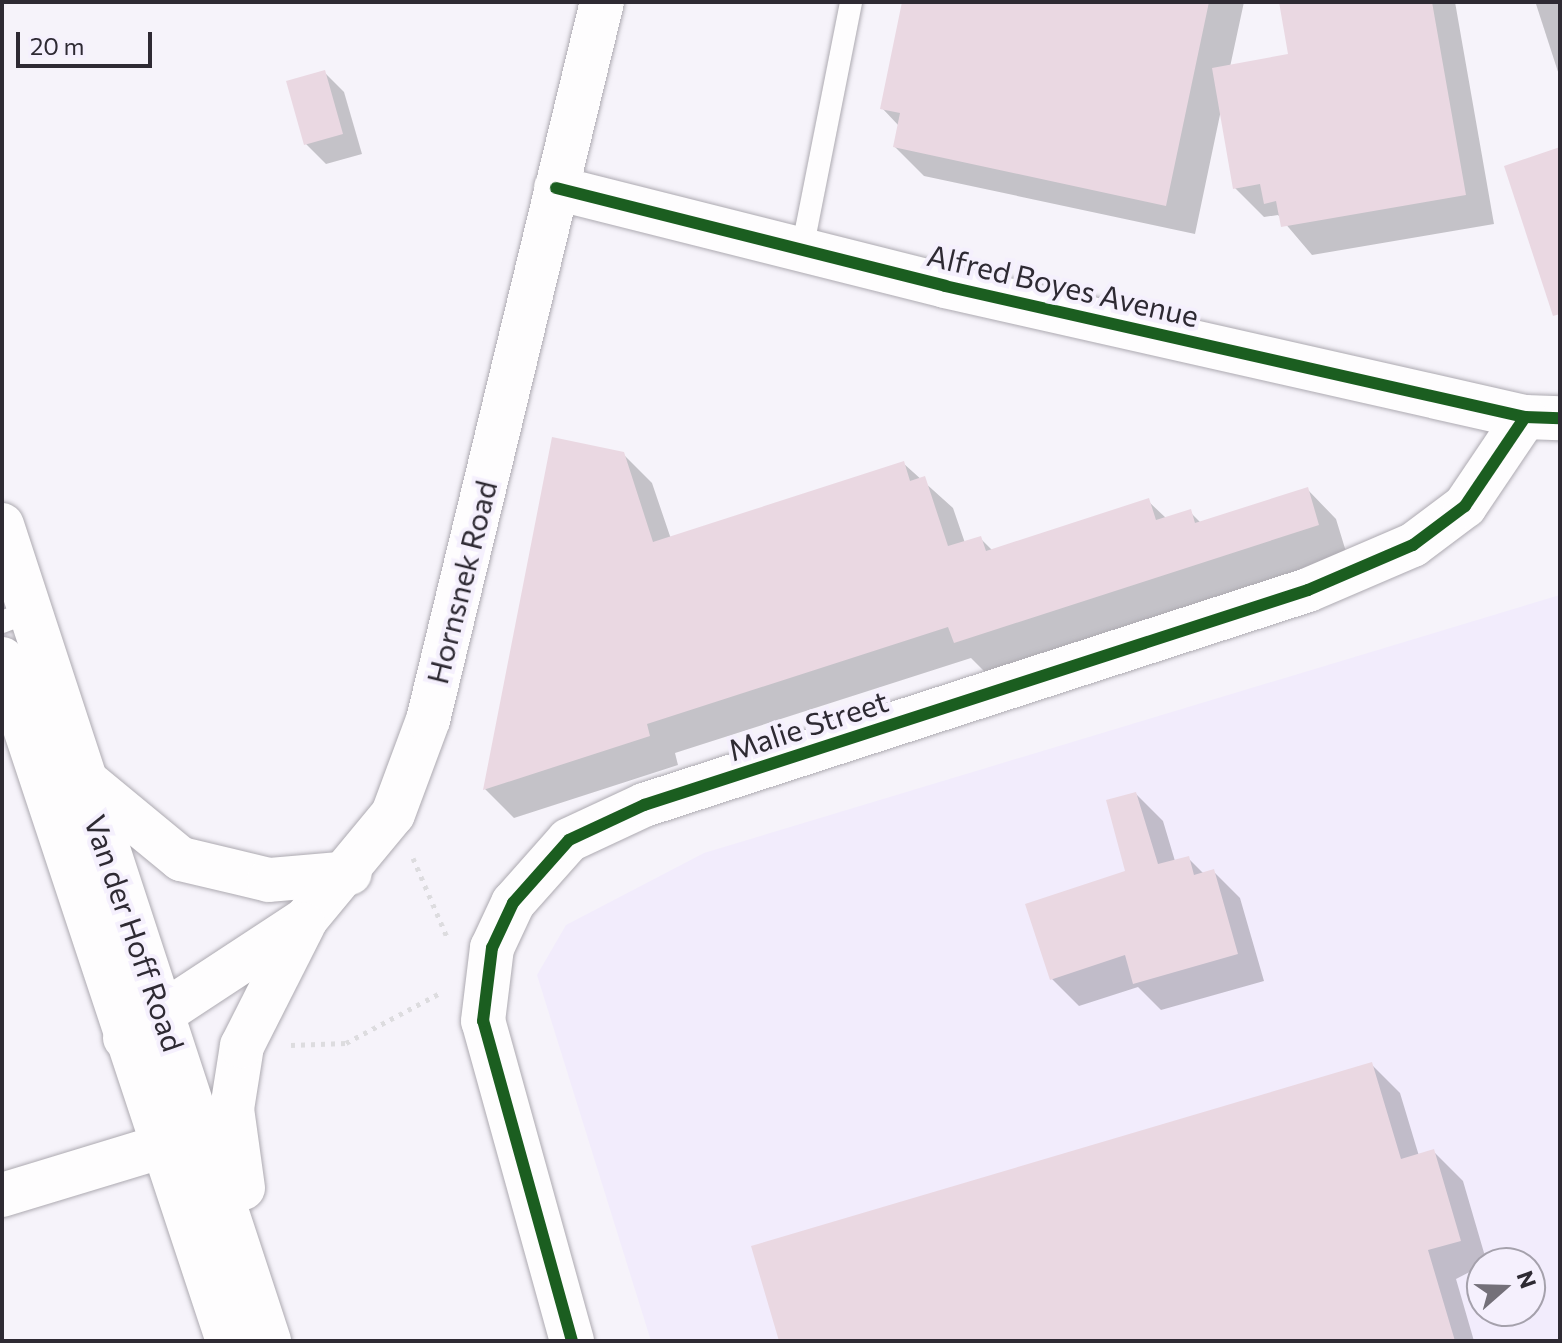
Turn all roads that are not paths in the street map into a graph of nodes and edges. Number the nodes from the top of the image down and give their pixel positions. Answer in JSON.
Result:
{"nodes":[{"id":1,"x":602,"y":2,"type":"edge"},
{"id":2,"x":851,"y":2,"type":"edge"},
{"id":3,"x":556,"y":188,"type":"junction"},
{"id":4,"x":802,"y":250,"type":"junction"},
{"id":5,"x":1542,"y":418,"type":"edge"},
{"id":6,"x":2,"y":525,"type":"edge"},
{"id":7,"x":16,"y":616,"type":"edge"},
{"id":8,"x":2,"y":659,"type":"edge"},
{"id":9,"x":81,"y":776,"type":"junction"},
{"id":10,"x":350,"y":873,"type":"junction"},
{"id":11,"x":306,"y":919,"type":"junction"},
{"id":12,"x":166,"y":1017,"type":"junction"},
{"id":13,"x":125,"y":1038,"type":"junction"},
{"id":14,"x":163,"y":1146,"type":"junction"},
{"id":15,"x":2,"y":1195,"type":"edge"},
{"id":16,"x":228,"y":1341,"type":"edge"},
{"id":17,"x":270,"y":1341,"type":"edge"},
{"id":18,"x":572,"y":1341,"type":"edge"}],
"edges":[{"from":1,"to":3,"type":"main road","name":"Hornsnek Road"},
{"from":2,"to":4,"type":"lane"},
{"from":3,"to":4,"type":"main road","name":"Alfred Boyes Avenue"},
{"from":3,"to":10,"type":"main road","name":"Hornsnek Road"},
{"from":4,"to":5,"type":"main road","name":"Alfred Boyes Avenue"},
{"from":5,"to":18,"type":"main road","name":"Malie Street"},
{"from":6,"to":7,"type":"main road","name":"Van der Hoff Road"},
{"from":7,"to":9,"type":"main road","name":"Van der Hoff Road"},
{"from":8,"to":13,"type":"main road","name":"Van der Hoff Road"},
{"from":9,"to":10,"type":"main road"},
{"from":9,"to":12,"type":"main road","name":"Van der Hoff Road"},
{"from":10,"to":11,"type":"main road","name":"Hornsnek Road"},
{"from":11,"to":12,"type":"main road","name":"Hornsnek Road"},
{"from":11,"to":17,"type":"main road"},
{"from":12,"to":13,"type":"main road","name":"Hornsnek Road"},
{"from":12,"to":17,"type":"main road","name":"Van der Hoff Road"},
{"from":13,"to":14,"type":"main road","name":"Van der Hoff Road"},
{"from":14,"to":15,"type":"main road"},
{"from":14,"to":16,"type":"main road","name":"Van der Hoff Road"}]}
